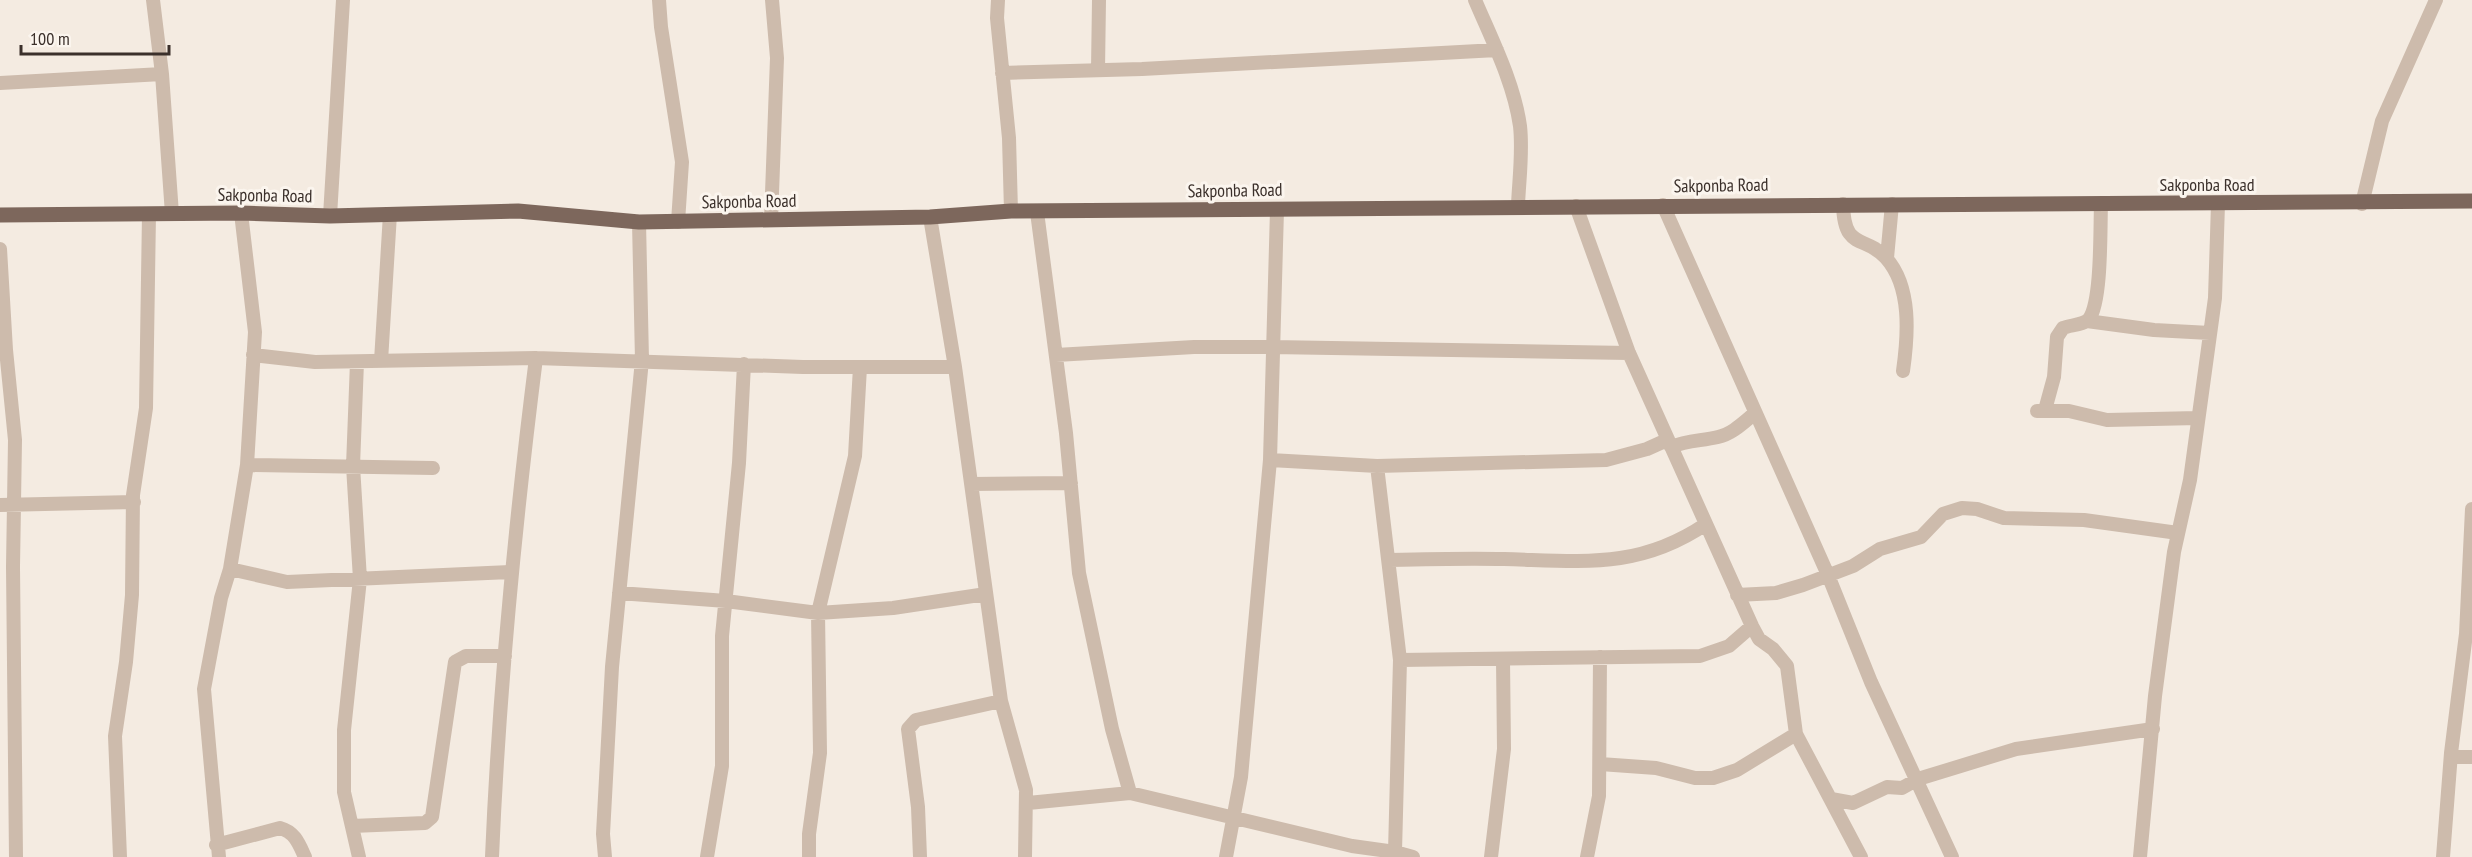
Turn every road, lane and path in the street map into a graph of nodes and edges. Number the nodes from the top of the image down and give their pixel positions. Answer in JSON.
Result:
{"nodes":[{"id":1,"x":153,"y":0,"type":"edge"},
{"id":2,"x":343,"y":0,"type":"edge"},
{"id":3,"x":659,"y":0,"type":"edge"},
{"id":4,"x":772,"y":0,"type":"edge"},
{"id":5,"x":998,"y":0,"type":"edge"},
{"id":6,"x":1099,"y":0,"type":"edge"},
{"id":7,"x":1475,"y":0,"type":"edge"},
{"id":8,"x":2436,"y":0,"type":"edge"},
{"id":9,"x":1497,"y":50,"type":"junction"},
{"id":10,"x":1098,"y":70,"type":"junction"},
{"id":11,"x":1002,"y":73,"type":"junction"},
{"id":12,"x":162,"y":74,"type":"junction"},
{"id":13,"x":0,"y":83,"type":"edge"},
{"id":14,"x":2472,"y":201,"type":"edge"},
{"id":15,"x":1843,"y":204,"type":"junction"},
{"id":16,"x":1892,"y":204,"type":"junction"},
{"id":17,"x":2101,"y":204,"type":"junction"},
{"id":18,"x":2218,"y":204,"type":"junction"},
{"id":19,"x":2362,"y":204,"type":"junction"},
{"id":20,"x":1518,"y":205,"type":"junction"},
{"id":21,"x":1664,"y":205,"type":"junction"},
{"id":22,"x":1576,"y":206,"type":"junction"},
{"id":23,"x":1277,"y":210,"type":"junction"},
{"id":24,"x":1011,"y":211,"type":"junction"},
{"id":25,"x":1037,"y":212,"type":"junction"},
{"id":26,"x":242,"y":213,"type":"junction"},
{"id":27,"x":149,"y":214,"type":"junction"},
{"id":28,"x":172,"y":214,"type":"junction"},
{"id":29,"x":390,"y":214,"type":"junction"},
{"id":30,"x":0,"y":215,"type":"edge"},
{"id":31,"x":330,"y":216,"type":"junction"},
{"id":32,"x":930,"y":216,"type":"junction"},
{"id":33,"x":771,"y":220,"type":"junction"},
{"id":34,"x":639,"y":222,"type":"junction"},
{"id":35,"x":678,"y":222,"type":"junction"},
{"id":36,"x":0,"y":249,"type":"edge"},
{"id":37,"x":1887,"y":258,"type":"junction"},
{"id":38,"x":2087,"y":321,"type":"junction"},
{"id":39,"x":2210,"y":333,"type":"junction"},
{"id":40,"x":1272,"y":347,"type":"junction"},
{"id":41,"x":1629,"y":353,"type":"junction"},
{"id":42,"x":253,"y":355,"type":"junction"},
{"id":43,"x":1056,"y":355,"type":"junction"},
{"id":44,"x":536,"y":358,"type":"junction"},
{"id":45,"x":642,"y":360,"type":"junction"},
{"id":46,"x":381,"y":361,"type":"junction"},
{"id":47,"x":357,"y":362,"type":"junction"},
{"id":48,"x":744,"y":364,"type":"junction"},
{"id":49,"x":860,"y":367,"type":"junction"},
{"id":50,"x":956,"y":367,"type":"junction"},
{"id":51,"x":1903,"y":371,"type":"dead end"},
{"id":52,"x":1754,"y":414,"type":"junction"},
{"id":53,"x":2198,"y":418,"type":"junction"},
{"id":54,"x":1669,"y":443,"type":"junction"},
{"id":55,"x":1270,"y":460,"type":"junction"},
{"id":56,"x":248,"y":465,"type":"junction"},
{"id":57,"x":353,"y":466,"type":"junction"},
{"id":58,"x":1377,"y":466,"type":"junction"},
{"id":59,"x":433,"y":468,"type":"dead end"},
{"id":60,"x":1071,"y":483,"type":"junction"},
{"id":61,"x":971,"y":484,"type":"junction"},
{"id":62,"x":134,"y":502,"type":"junction"},
{"id":63,"x":7,"y":505,"type":"edge"},
{"id":64,"x":2472,"y":509,"type":"edge"},
{"id":65,"x":1706,"y":524,"type":"junction"},
{"id":66,"x":2178,"y":533,"type":"junction"},
{"id":67,"x":1390,"y":560,"type":"junction"},
{"id":68,"x":230,"y":569,"type":"junction"},
{"id":69,"x":512,"y":572,"type":"junction"},
{"id":70,"x":1828,"y":576,"type":"junction"},
{"id":71,"x":360,"y":579,"type":"junction"},
{"id":72,"x":619,"y":593,"type":"junction"},
{"id":73,"x":986,"y":594,"type":"junction"},
{"id":74,"x":1737,"y":595,"type":"junction"},
{"id":75,"x":726,"y":601,"type":"junction"},
{"id":76,"x":818,"y":613,"type":"junction"},
{"id":77,"x":1752,"y":626,"type":"junction"},
{"id":78,"x":2469,"y":638,"type":"edge"},
{"id":79,"x":505,"y":656,"type":"junction"},
{"id":80,"x":1600,"y":657,"type":"junction"},
{"id":81,"x":1400,"y":660,"type":"junction"},
{"id":82,"x":1503,"y":660,"type":"junction"},
{"id":83,"x":1001,"y":701,"type":"junction"},
{"id":84,"x":2153,"y":729,"type":"junction"},
{"id":85,"x":1796,"y":734,"type":"junction"},
{"id":86,"x":2451,"y":757,"type":"junction"},
{"id":87,"x":2472,"y":757,"type":"edge"},
{"id":88,"x":1600,"y":764,"type":"junction"},
{"id":89,"x":1918,"y":779,"type":"junction"},
{"id":90,"x":1130,"y":793,"type":"junction"},
{"id":91,"x":1831,"y":799,"type":"junction"},
{"id":92,"x":1028,"y":803,"type":"junction"},
{"id":93,"x":1234,"y":818,"type":"junction"},
{"id":94,"x":352,"y":826,"type":"junction"},
{"id":95,"x":218,"y":851,"type":"edge"},
{"id":96,"x":1395,"y":852,"type":"junction"},
{"id":97,"x":16,"y":857,"type":"edge"},
{"id":98,"x":120,"y":857,"type":"edge"},
{"id":99,"x":305,"y":857,"type":"edge"},
{"id":100,"x":359,"y":857,"type":"edge"},
{"id":101,"x":492,"y":857,"type":"edge"},
{"id":102,"x":605,"y":857,"type":"edge"},
{"id":103,"x":707,"y":857,"type":"edge"},
{"id":104,"x":809,"y":857,"type":"edge"},
{"id":105,"x":920,"y":857,"type":"edge"},
{"id":106,"x":1025,"y":857,"type":"edge"},
{"id":107,"x":1226,"y":857,"type":"edge"},
{"id":108,"x":1413,"y":857,"type":"edge"},
{"id":109,"x":1491,"y":857,"type":"edge"},
{"id":110,"x":1587,"y":857,"type":"edge"},
{"id":111,"x":1861,"y":857,"type":"edge"},
{"id":112,"x":1952,"y":857,"type":"edge"},
{"id":113,"x":2140,"y":857,"type":"edge"},
{"id":114,"x":2443,"y":857,"type":"edge"}],
"edges":[{"from":1,"to":12,"type":"street"},
{"from":2,"to":31,"type":"street"},
{"from":3,"to":35,"type":"street"},
{"from":4,"to":33,"type":"street"},
{"from":5,"to":11,"type":"street"},
{"from":6,"to":10,"type":"street"},
{"from":7,"to":9,"type":"street"},
{"from":8,"to":19,"type":"street"},
{"from":9,"to":10,"type":"street"},
{"from":9,"to":20,"type":"street"},
{"from":10,"to":11,"type":"street"},
{"from":11,"to":24,"type":"street"},
{"from":12,"to":13,"type":"street"},
{"from":12,"to":28,"type":"street"},
{"from":14,"to":19,"type":"main road","name":"Sakponba Road"},
{"from":15,"to":16,"type":"main road","name":"Sakponba Road"},
{"from":15,"to":21,"type":"main road","name":"Sakponba Road"},
{"from":15,"to":37,"type":"street"},
{"from":16,"to":17,"type":"main road","name":"Sakponba Road"},
{"from":16,"to":37,"type":"street"},
{"from":17,"to":18,"type":"main road","name":"Sakponba Road"},
{"from":17,"to":38,"type":"street"},
{"from":18,"to":19,"type":"main road","name":"Sakponba Road"},
{"from":18,"to":39,"type":"street"},
{"from":20,"to":22,"type":"main road","name":"Sakponba Road"},
{"from":20,"to":23,"type":"main road","name":"Sakponba Road"},
{"from":21,"to":22,"type":"main road","name":"Sakponba Road"},
{"from":21,"to":52,"type":"street"},
{"from":22,"to":41,"type":"street"},
{"from":23,"to":25,"type":"main road","name":"Sakponba Road"},
{"from":23,"to":40,"type":"street"},
{"from":24,"to":25,"type":"main road","name":"Sakponba Road"},
{"from":24,"to":32,"type":"main road","name":"Sakponba Road"},
{"from":25,"to":43,"type":"street"},
{"from":26,"to":28,"type":"main road","name":"Sakponba Road"},
{"from":26,"to":31,"type":"main road","name":"Sakponba Road"},
{"from":26,"to":42,"type":"street"},
{"from":27,"to":28,"type":"main road","name":"Sakponba Road"},
{"from":27,"to":30,"type":"main road","name":"Sakponba Road"},
{"from":27,"to":62,"type":"street"},
{"from":29,"to":31,"type":"main road","name":"Sakponba Road"},
{"from":29,"to":34,"type":"main road","name":"Sakponba Road"},
{"from":29,"to":46,"type":"street"},
{"from":32,"to":33,"type":"main road","name":"Sakponba Road"},
{"from":32,"to":50,"type":"street"},
{"from":33,"to":35,"type":"main road","name":"Sakponba Road"},
{"from":34,"to":35,"type":"main road","name":"Sakponba Road"},
{"from":34,"to":45,"type":"street"},
{"from":36,"to":63,"type":"street"},
{"from":37,"to":51,"type":"street"},
{"from":38,"to":39,"type":"street"},
{"from":38,"to":53,"type":"street"},
{"from":39,"to":53,"type":"street"},
{"from":40,"to":41,"type":"street"},
{"from":40,"to":43,"type":"street"},
{"from":40,"to":55,"type":"street"},
{"from":41,"to":54,"type":"street"},
{"from":42,"to":47,"type":"street"},
{"from":42,"to":56,"type":"street"},
{"from":43,"to":60,"type":"street"},
{"from":44,"to":45,"type":"street"},
{"from":44,"to":46,"type":"street"},
{"from":44,"to":69,"type":"street"},
{"from":45,"to":48,"type":"street"},
{"from":45,"to":72,"type":"street"},
{"from":46,"to":47,"type":"street"},
{"from":47,"to":57,"type":"street"},
{"from":48,"to":49,"type":"street"},
{"from":48,"to":75,"type":"street"},
{"from":49,"to":50,"type":"street"},
{"from":49,"to":76,"type":"street"},
{"from":50,"to":61,"type":"street"},
{"from":52,"to":54,"type":"street"},
{"from":52,"to":70,"type":"street"},
{"from":53,"to":66,"type":"street"},
{"from":54,"to":58,"type":"street"},
{"from":54,"to":65,"type":"street"},
{"from":55,"to":58,"type":"street"},
{"from":55,"to":93,"type":"street"},
{"from":56,"to":57,"type":"street"},
{"from":56,"to":68,"type":"street"},
{"from":57,"to":59,"type":"street"},
{"from":57,"to":71,"type":"street"},
{"from":58,"to":67,"type":"street"},
{"from":60,"to":61,"type":"street"},
{"from":60,"to":90,"type":"street"},
{"from":61,"to":73,"type":"street"},
{"from":62,"to":63,"type":"street"},
{"from":62,"to":98,"type":"street"},
{"from":63,"to":97,"type":"street"},
{"from":64,"to":78,"type":"street"},
{"from":65,"to":67,"type":"street"},
{"from":65,"to":74,"type":"street"},
{"from":66,"to":70,"type":"street"},
{"from":66,"to":84,"type":"street"},
{"from":67,"to":81,"type":"street"},
{"from":68,"to":71,"type":"street"},
{"from":68,"to":95,"type":"street"},
{"from":69,"to":71,"type":"street"},
{"from":69,"to":79,"type":"street"},
{"from":70,"to":74,"type":"street"},
{"from":70,"to":89,"type":"street"},
{"from":71,"to":94,"type":"street"},
{"from":72,"to":75,"type":"street"},
{"from":72,"to":102,"type":"street"},
{"from":73,"to":76,"type":"street"},
{"from":73,"to":83,"type":"street"},
{"from":74,"to":77,"type":"street"},
{"from":75,"to":76,"type":"street"},
{"from":75,"to":103,"type":"street"},
{"from":76,"to":104,"type":"street"},
{"from":77,"to":80,"type":"street"},
{"from":77,"to":85,"type":"street"},
{"from":78,"to":86,"type":"street"},
{"from":79,"to":94,"type":"street"},
{"from":79,"to":101,"type":"street"},
{"from":80,"to":82,"type":"street"},
{"from":80,"to":88,"type":"street"},
{"from":81,"to":82,"type":"street"},
{"from":81,"to":96,"type":"street"},
{"from":82,"to":109,"type":"street"},
{"from":83,"to":92,"type":"street"},
{"from":83,"to":105,"type":"street"},
{"from":84,"to":89,"type":"street"},
{"from":84,"to":113,"type":"street"},
{"from":85,"to":88,"type":"street"},
{"from":85,"to":91,"type":"street"},
{"from":86,"to":87,"type":"street"},
{"from":86,"to":114,"type":"street"},
{"from":88,"to":110,"type":"street"},
{"from":89,"to":91,"type":"street"},
{"from":89,"to":112,"type":"street"},
{"from":90,"to":92,"type":"street"},
{"from":90,"to":93,"type":"street"},
{"from":91,"to":111,"type":"street"},
{"from":92,"to":106,"type":"street"},
{"from":93,"to":96,"type":"street"},
{"from":93,"to":107,"type":"street"},
{"from":94,"to":100,"type":"street"},
{"from":95,"to":99,"type":"street"},
{"from":96,"to":108,"type":"street"}]}
